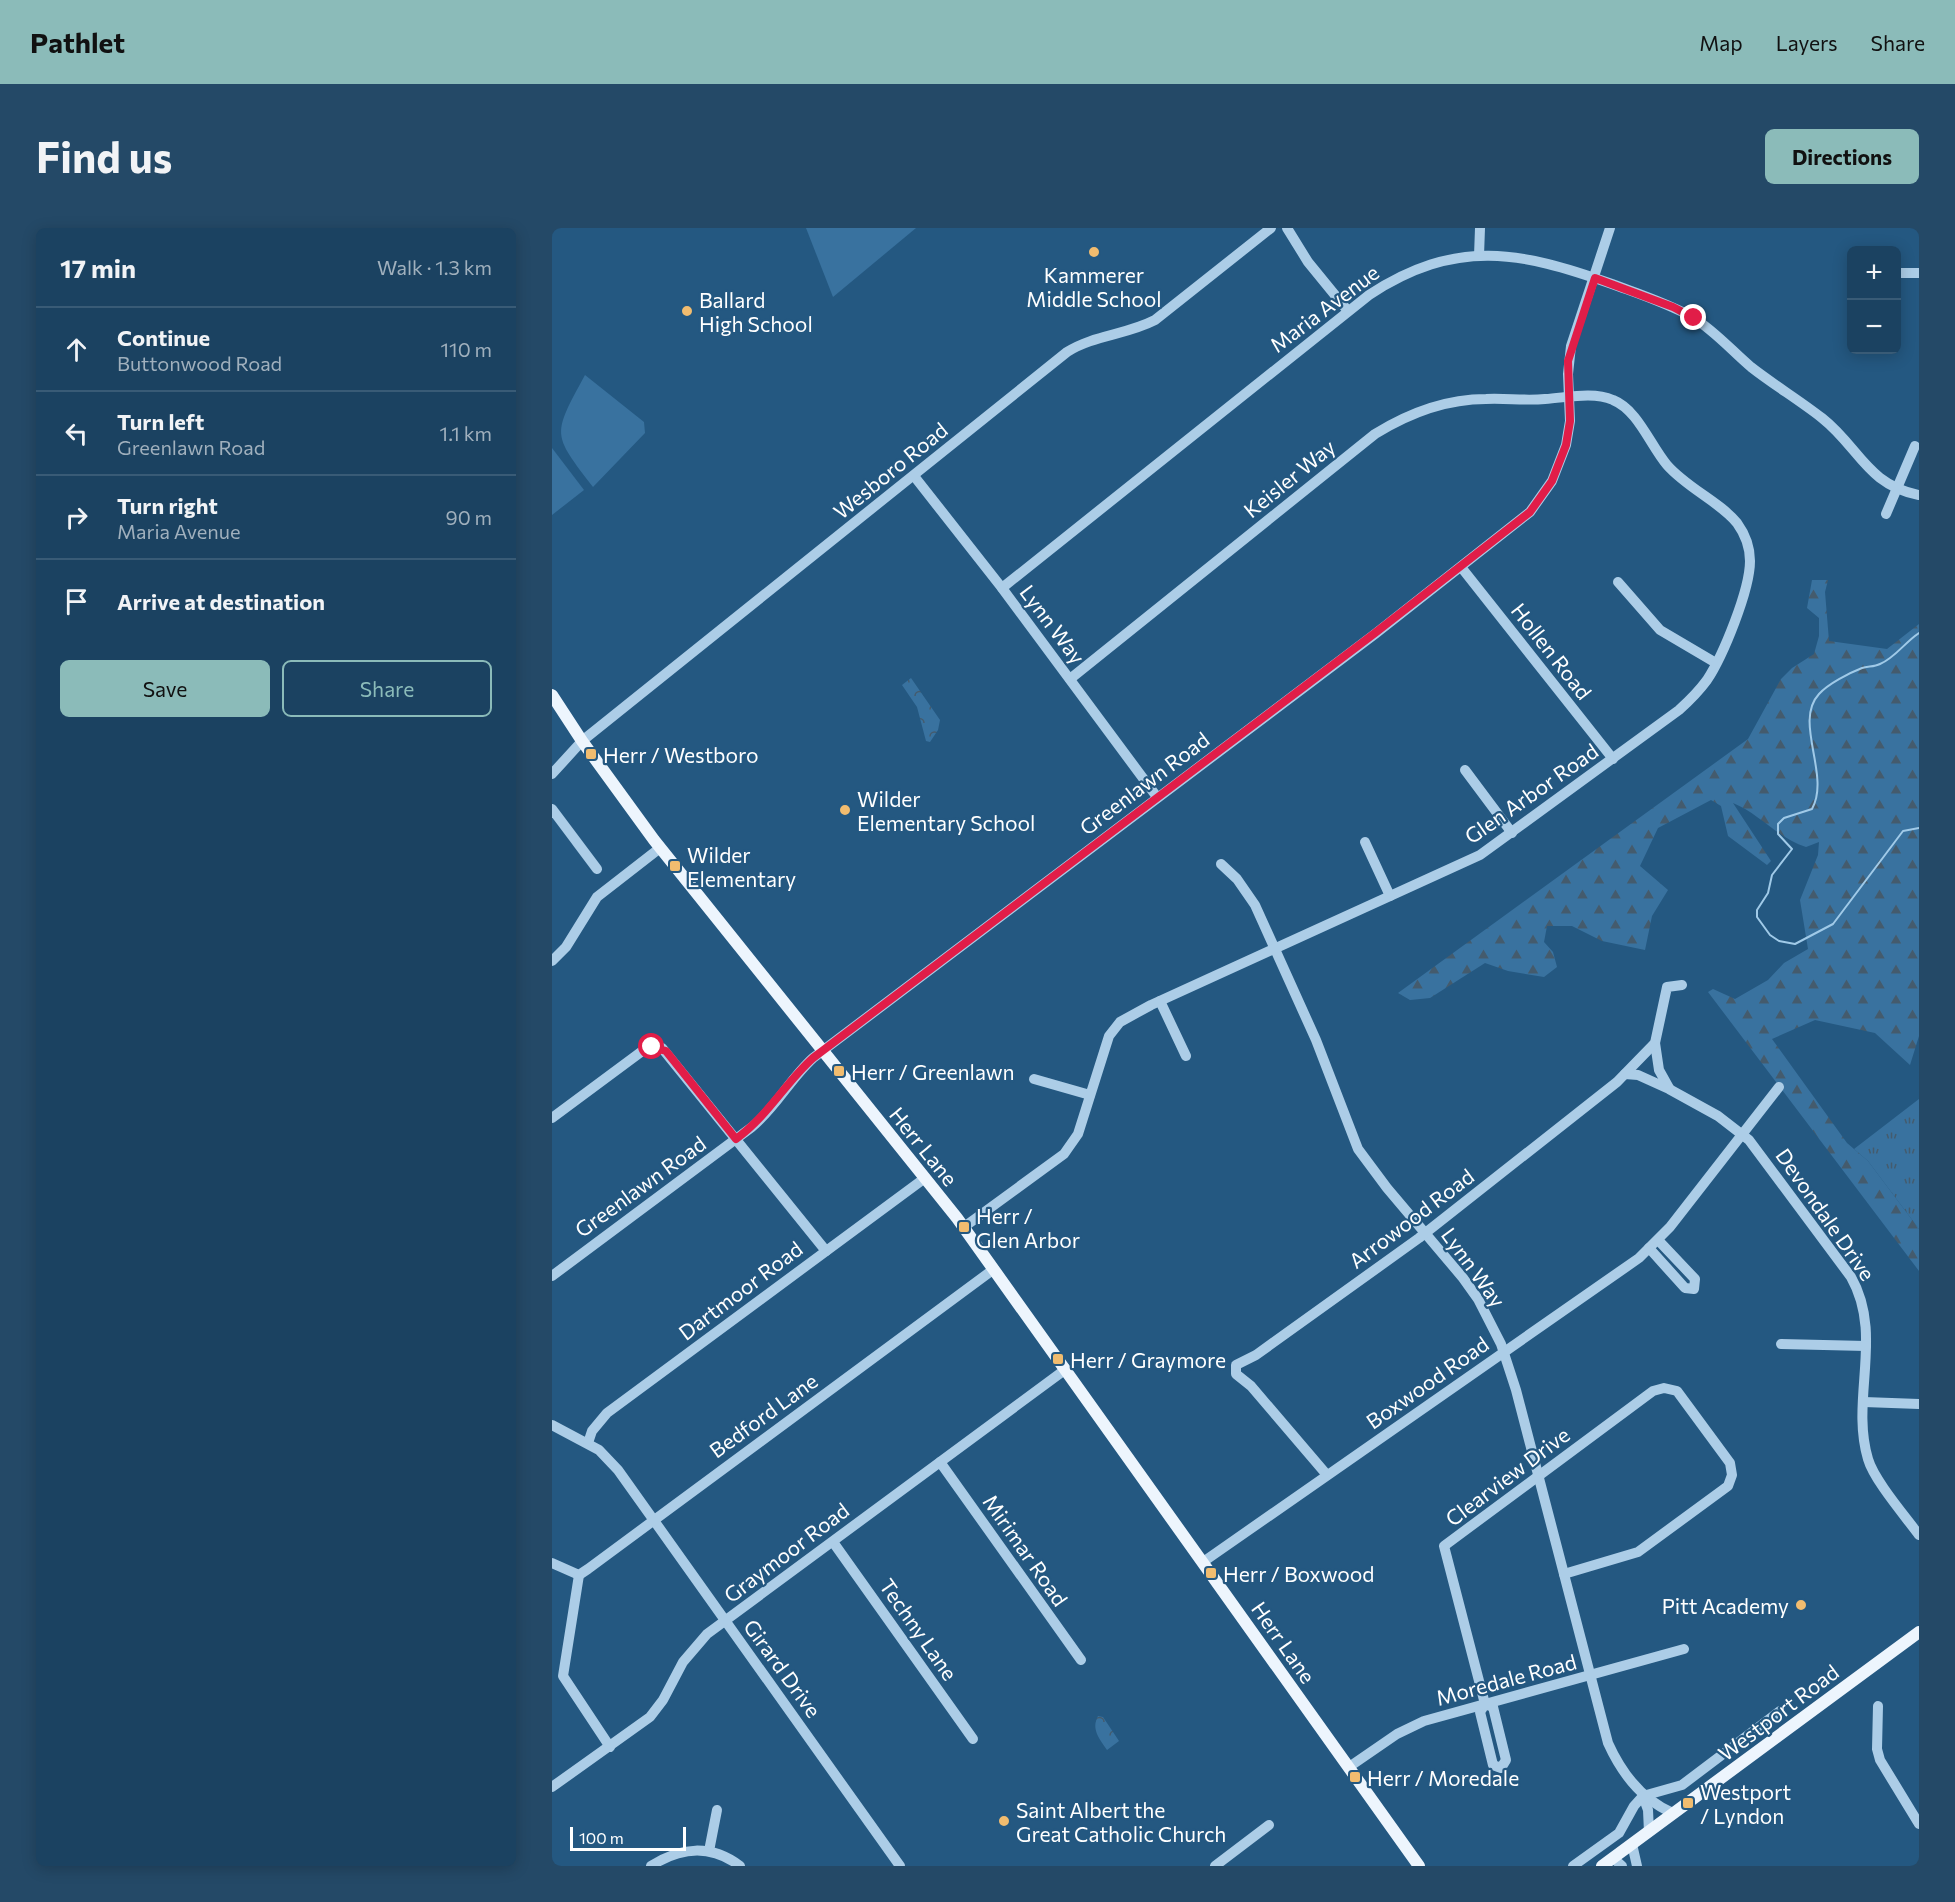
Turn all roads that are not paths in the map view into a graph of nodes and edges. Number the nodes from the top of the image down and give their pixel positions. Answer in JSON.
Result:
{"nodes":[{"id":1,"x":1271,"y":228,"type":"edge"},
{"id":2,"x":1287,"y":228,"type":"edge"},
{"id":3,"x":1480,"y":228,"type":"edge"},
{"id":4,"x":1610,"y":228,"type":"edge"},
{"id":5,"x":1479,"y":256,"type":"junction"},
{"id":6,"x":1901,"y":273,"type":"edge"},
{"id":7,"x":1919,"y":273,"type":"edge"},
{"id":8,"x":1595,"y":278,"type":"junction"},
{"id":9,"x":1348,"y":311,"type":"junction"},
{"id":10,"x":1570,"y":398,"type":"junction"},
{"id":11,"x":1915,"y":446,"type":"dead end"},
{"id":12,"x":914,"y":476,"type":"junction"},
{"id":13,"x":1897,"y":488,"type":"junction"},
{"id":14,"x":1919,"y":495,"type":"edge"},
{"id":15,"x":1886,"y":514,"type":"dead end"},
{"id":16,"x":1461,"y":567,"type":"junction"},
{"id":17,"x":1618,"y":582,"type":"dead end"},
{"id":18,"x":1002,"y":588,"type":"junction"},
{"id":19,"x":1716,"y":663,"type":"junction"},
{"id":20,"x":1070,"y":679,"type":"junction"},
{"id":21,"x":552,"y":695,"type":"edge"},
{"id":22,"x":582,"y":741,"type":"junction"},
{"id":23,"x":1613,"y":759,"type":"junction"},
{"id":24,"x":1465,"y":770,"type":"dead end"},
{"id":25,"x":552,"y":774,"type":"edge"},
{"id":26,"x":1157,"y":797,"type":"junction"},
{"id":27,"x":552,"y":808,"type":"edge"},
{"id":28,"x":1512,"y":833,"type":"junction"},
{"id":29,"x":1365,"y":842,"type":"dead end"},
{"id":30,"x":660,"y":848,"type":"junction"},
{"id":31,"x":1221,"y":864,"type":"dead end"},
{"id":32,"x":597,"y":868,"type":"dead end"},
{"id":33,"x":1390,"y":896,"type":"junction"},
{"id":34,"x":1274,"y":949,"type":"junction"},
{"id":35,"x":552,"y":961,"type":"edge"},
{"id":36,"x":1682,"y":986,"type":"dead end"},
{"id":37,"x":1160,"y":1001,"type":"junction"},
{"id":38,"x":1655,"y":1043,"type":"junction"},
{"id":39,"x":824,"y":1050,"type":"junction"},
{"id":40,"x":1186,"y":1056,"type":"dead end"},
{"id":41,"x":1625,"y":1074,"type":"junction"},
{"id":42,"x":1034,"y":1079,"type":"dead end"},
{"id":43,"x":1779,"y":1088,"type":"dead end"},
{"id":44,"x":1669,"y":1089,"type":"junction"},
{"id":45,"x":1090,"y":1095,"type":"junction"},
{"id":46,"x":552,"y":1118,"type":"edge"},
{"id":47,"x":1743,"y":1135,"type":"junction"},
{"id":48,"x":736,"y":1139,"type":"junction"},
{"id":49,"x":925,"y":1178,"type":"junction"},
{"id":50,"x":964,"y":1227,"type":"junction"},
{"id":51,"x":1425,"y":1232,"type":"junction"},
{"id":52,"x":1658,"y":1240,"type":"junction"},
{"id":53,"x":1649,"y":1248,"type":"junction"},
{"id":54,"x":826,"y":1251,"type":"junction"},
{"id":55,"x":994,"y":1269,"type":"junction"},
{"id":56,"x":552,"y":1276,"type":"edge"},
{"id":57,"x":1781,"y":1344,"type":"dead end"},
{"id":58,"x":1866,"y":1346,"type":"junction"},
{"id":59,"x":1504,"y":1352,"type":"junction"},
{"id":60,"x":1066,"y":1369,"type":"junction"},
{"id":61,"x":1864,"y":1402,"type":"junction"},
{"id":62,"x":1919,"y":1404,"type":"edge"},
{"id":63,"x":552,"y":1425,"type":"edge"},
{"id":64,"x":588,"y":1443,"type":"junction"},
{"id":65,"x":940,"y":1462,"type":"junction"},
{"id":66,"x":1327,"y":1476,"type":"junction"},
{"id":67,"x":1538,"y":1477,"type":"junction"},
{"id":68,"x":654,"y":1521,"type":"junction"},
{"id":69,"x":1919,"y":1535,"type":"edge"},
{"id":70,"x":833,"y":1542,"type":"junction"},
{"id":71,"x":1203,"y":1562,"type":"junction"},
{"id":72,"x":552,"y":1563,"type":"edge"},
{"id":73,"x":1564,"y":1574,"type":"junction"},
{"id":74,"x":579,"y":1575,"type":"junction"},
{"id":75,"x":725,"y":1621,"type":"junction"},
{"id":76,"x":1919,"y":1632,"type":"edge"},
{"id":77,"x":1684,"y":1649,"type":"dead end"},
{"id":78,"x":1081,"y":1660,"type":"dead end"},
{"id":79,"x":1590,"y":1677,"type":"junction"},
{"id":80,"x":1485,"y":1704,"type":"junction"},
{"id":81,"x":1878,"y":1706,"type":"dead end"},
{"id":82,"x":1780,"y":1711,"type":"dead end"},
{"id":83,"x":973,"y":1739,"type":"dead end"},
{"id":84,"x":610,"y":1747,"type":"junction"},
{"id":85,"x":1348,"y":1767,"type":"junction"},
{"id":86,"x":552,"y":1786,"type":"edge"},
{"id":87,"x":1643,"y":1796,"type":"junction"},
{"id":88,"x":717,"y":1810,"type":"dead end"},
{"id":89,"x":1673,"y":1813,"type":"junction"},
{"id":90,"x":1919,"y":1824,"type":"edge"},
{"id":91,"x":1269,"y":1825,"type":"dead end"},
{"id":92,"x":1649,"y":1832,"type":"junction"},
{"id":93,"x":1632,"y":1844,"type":"junction"},
{"id":94,"x":709,"y":1851,"type":"junction"},
{"id":95,"x":1618,"y":1862,"type":"edge"},
{"id":96,"x":651,"y":1866,"type":"edge"},
{"id":97,"x":740,"y":1866,"type":"edge"},
{"id":98,"x":900,"y":1866,"type":"edge"},
{"id":99,"x":1215,"y":1866,"type":"edge"},
{"id":100,"x":1419,"y":1866,"type":"edge"},
{"id":101,"x":1573,"y":1866,"type":"edge"},
{"id":102,"x":1602,"y":1866,"type":"edge"},
{"id":103,"x":1637,"y":1866,"type":"edge"}],
"edges":[{"from":1,"to":12,"type":"street","name":"Wesboro Road"},
{"from":2,"to":9,"type":"street"},
{"from":3,"to":5,"type":"street"},
{"from":4,"to":8,"type":"street","name":"Greenlawn Road"},
{"from":5,"to":8,"type":"street","name":"Maria Avenue"},
{"from":5,"to":9,"type":"street","name":"Maria Avenue"},
{"from":6,"to":7,"type":"street"},
{"from":8,"to":10,"type":"street","name":"Greenlawn Road"},
{"from":8,"to":13,"type":"street","name":"Maria Avenue"},
{"from":9,"to":18,"type":"street","name":"Maria Avenue"},
{"from":10,"to":16,"type":"street","name":"Greenlawn Road"},
{"from":10,"to":19,"type":"street","name":"Glen Arbor Road"},
{"from":10,"to":20,"type":"street","name":"Keisler Way"},
{"from":11,"to":13,"type":"street"},
{"from":12,"to":18,"type":"street","name":"Lynn Way"},
{"from":12,"to":22,"type":"street","name":"Wesboro Road"},
{"from":13,"to":14,"type":"street","name":"Maria Avenue"},
{"from":13,"to":15,"type":"street"},
{"from":16,"to":23,"type":"street","name":"Hollen Road"},
{"from":16,"to":26,"type":"street","name":"Greenlawn Road"},
{"from":17,"to":19,"type":"street"},
{"from":18,"to":20,"type":"street","name":"Lynn Way"},
{"from":19,"to":23,"type":"street","name":"Glen Arbor Road"},
{"from":20,"to":26,"type":"street","name":"Lynn Way"},
{"from":21,"to":22,"type":"main road","name":"Herr Lane"},
{"from":22,"to":25,"type":"street","name":"Wesboro Road"},
{"from":22,"to":30,"type":"main road","name":"Herr Lane"},
{"from":23,"to":28,"type":"street","name":"Glen Arbor Road"},
{"from":24,"to":28,"type":"street"},
{"from":26,"to":39,"type":"street","name":"Greenlawn Road"},
{"from":27,"to":32,"type":"street"},
{"from":28,"to":33,"type":"street","name":"Glen Arbor Road"},
{"from":29,"to":33,"type":"street"},
{"from":30,"to":35,"type":"street"},
{"from":30,"to":39,"type":"main road","name":"Herr Lane"},
{"from":31,"to":34,"type":"street","name":"Lynn Way"},
{"from":33,"to":34,"type":"street","name":"Glen Arbor Road"},
{"from":34,"to":37,"type":"street","name":"Glen Arbor Road"},
{"from":34,"to":51,"type":"street","name":"Lynn Way"},
{"from":36,"to":38,"type":"street"},
{"from":37,"to":40,"type":"street"},
{"from":37,"to":45,"type":"street","name":"Glen Arbor Road"},
{"from":38,"to":41,"type":"street","name":"Arrowood Road"},
{"from":38,"to":44,"type":"street"},
{"from":39,"to":48,"type":"street","name":"Greenlawn Road"},
{"from":39,"to":49,"type":"main road","name":"Herr Lane"},
{"from":41,"to":44,"type":"street","name":"Devondale Drive"},
{"from":41,"to":51,"type":"street","name":"Arrowood Road"},
{"from":42,"to":45,"type":"street"},
{"from":43,"to":47,"type":"street","name":"Boxwood Road"},
{"from":44,"to":47,"type":"street","name":"Devondale Drive"},
{"from":45,"to":50,"type":"street","name":"Glen Arbor Road"},
{"from":46,"to":48,"type":"street"},
{"from":47,"to":52,"type":"street","name":"Boxwood Road"},
{"from":47,"to":58,"type":"street","name":"Devondale Drive"},
{"from":48,"to":54,"type":"street"},
{"from":48,"to":56,"type":"street","name":"Greenlawn Road"},
{"from":49,"to":50,"type":"main road","name":"Herr Lane"},
{"from":49,"to":54,"type":"street","name":"Dartmoor Road"},
{"from":50,"to":55,"type":"main road","name":"Herr Lane"},
{"from":51,"to":59,"type":"street","name":"Lynn Way"},
{"from":51,"to":66,"type":"street","name":"Arrowood Road"},
{"from":52,"to":53,"type":"street","name":"Boxwood Road"},
{"from":52,"to":53,"type":"street"},
{"from":53,"to":59,"type":"street","name":"Boxwood Road"},
{"from":54,"to":64,"type":"street","name":"Dartmoor Road"},
{"from":55,"to":60,"type":"main road","name":"Herr Lane"},
{"from":55,"to":68,"type":"street","name":"Bedford Lane"},
{"from":57,"to":58,"type":"street"},
{"from":58,"to":61,"type":"street","name":"Devondale Drive"},
{"from":59,"to":66,"type":"street","name":"Boxwood Road"},
{"from":59,"to":67,"type":"street","name":"Lynn Way"},
{"from":60,"to":65,"type":"street","name":"Graymoor Road"},
{"from":60,"to":71,"type":"main road","name":"Herr Lane"},
{"from":61,"to":62,"type":"street"},
{"from":61,"to":69,"type":"street","name":"Devondale Drive"},
{"from":63,"to":64,"type":"street","name":"Girard Drive"},
{"from":64,"to":68,"type":"street","name":"Girard Drive"},
{"from":65,"to":70,"type":"street","name":"Graymoor Road"},
{"from":65,"to":78,"type":"street","name":"Mirimar Road"},
{"from":66,"to":71,"type":"street","name":"Boxwood Road"},
{"from":67,"to":73,"type":"street","name":"Lynn Way"},
{"from":67,"to":73,"type":"street","name":"Clearview Drive"},
{"from":67,"to":80,"type":"street","name":"Clearview Drive"},
{"from":68,"to":74,"type":"street","name":"Bedford Lane"},
{"from":68,"to":75,"type":"street","name":"Girard Drive"},
{"from":70,"to":75,"type":"street","name":"Graymoor Road"},
{"from":70,"to":83,"type":"street","name":"Techny Lane"},
{"from":71,"to":85,"type":"main road","name":"Herr Lane"},
{"from":72,"to":74,"type":"street"},
{"from":73,"to":79,"type":"street","name":"Lynn Way"},
{"from":74,"to":84,"type":"street"},
{"from":75,"to":84,"type":"street","name":"Graymoor Road"},
{"from":75,"to":98,"type":"street","name":"Girard Drive"},
{"from":76,"to":89,"type":"main road","name":"Westport Road"},
{"from":77,"to":79,"type":"street","name":"Moredale Road"},
{"from":79,"to":80,"type":"street","name":"Moredale Road"},
{"from":79,"to":87,"type":"street","name":"Lynn Way"},
{"from":80,"to":80,"type":"street"},
{"from":80,"to":85,"type":"street","name":"Moredale Road"},
{"from":81,"to":90,"type":"street"},
{"from":82,"to":87,"type":"street"},
{"from":84,"to":86,"type":"street","name":"Graymoor Road"},
{"from":85,"to":100,"type":"main road","name":"Herr Lane"},
{"from":87,"to":89,"type":"street","name":"Lynn Way"},
{"from":87,"to":92,"type":"street","name":"Lynn Way"},
{"from":87,"to":101,"type":"street"},
{"from":88,"to":94,"type":"street"},
{"from":89,"to":92,"type":"main road","name":"Westport Road"},
{"from":91,"to":99,"type":"street"},
{"from":92,"to":93,"type":"main road","name":"Westport Road"},
{"from":93,"to":95,"type":"main road","name":"Westport Road"},
{"from":93,"to":103,"type":"street"},
{"from":94,"to":96,"type":"street"},
{"from":94,"to":97,"type":"street"},
{"from":95,"to":102,"type":"main road","name":"Westport Road"}]}
